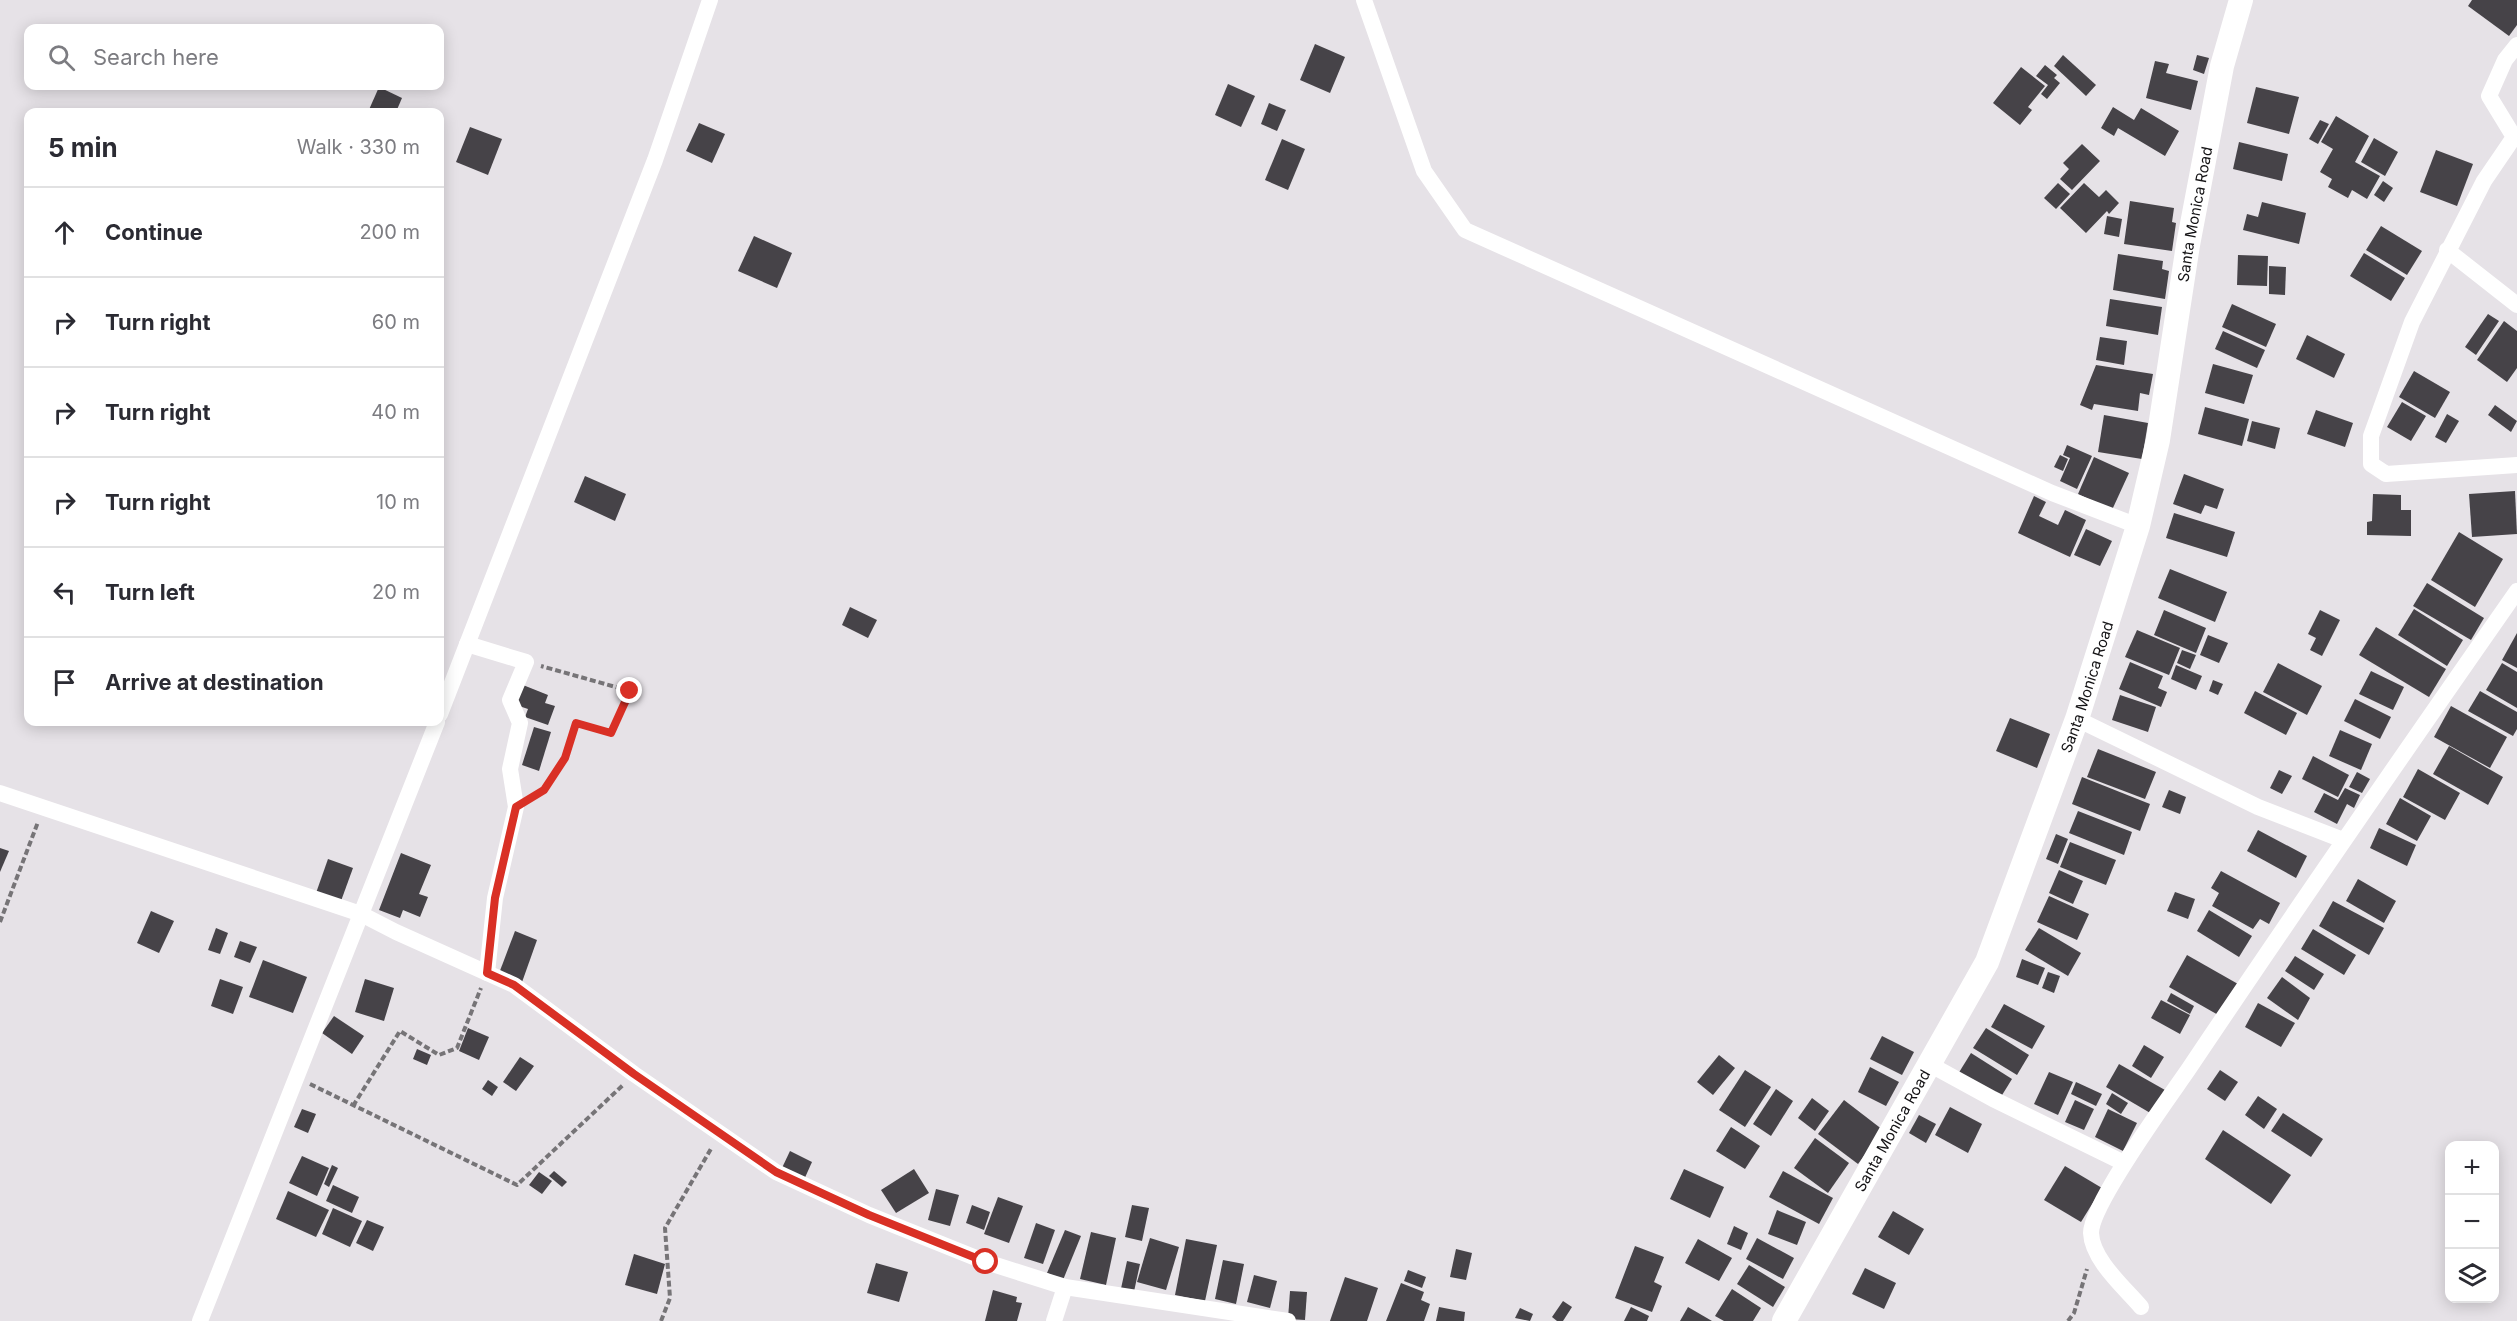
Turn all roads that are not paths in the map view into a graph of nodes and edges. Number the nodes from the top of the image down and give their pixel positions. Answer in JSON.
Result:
{"nodes":[{"id":1,"x":710,"y":0,"type":"edge"},
{"id":2,"x":1364,"y":0,"type":"edge"},
{"id":3,"x":2241,"y":0,"type":"edge"},
{"id":4,"x":2517,"y":45,"type":"edge"},
{"id":5,"x":2516,"y":138,"type":"edge"},
{"id":6,"x":2447,"y":250,"type":"junction"},
{"id":7,"x":2517,"y":305,"type":"edge"},
{"id":8,"x":2517,"y":465,"type":"edge"},
{"id":9,"x":2138,"y":526,"type":"junction"},
{"id":10,"x":2517,"y":591,"type":"edge"},
{"id":11,"x":467,"y":644,"type":"junction"},
{"id":12,"x":444,"y":704,"type":"edge"},
{"id":13,"x":2077,"y":719,"type":"junction"},
{"id":14,"x":434,"y":726,"type":"edge"},
{"id":15,"x":0,"y":793,"type":"edge"},
{"id":16,"x":2343,"y":840,"type":"junction"},
{"id":17,"x":361,"y":914,"type":"junction"},
{"id":18,"x":487,"y":973,"type":"junction"},
{"id":19,"x":1929,"y":1064,"type":"junction"},
{"id":20,"x":2124,"y":1163,"type":"junction"},
{"id":21,"x":1065,"y":1287,"type":"junction"},
{"id":22,"x":2141,"y":1307,"type":"dead end"},
{"id":23,"x":200,"y":1321,"type":"edge"},
{"id":24,"x":1054,"y":1321,"type":"edge"},
{"id":25,"x":1288,"y":1321,"type":"edge"},
{"id":26,"x":1784,"y":1321,"type":"edge"}],
"edges":[{"from":1,"to":11,"type":"street"},
{"from":2,"to":9,"type":"street"},
{"from":3,"to":9,"type":"street","name":"Santa Monica Road"},
{"from":4,"to":5,"type":"street"},
{"from":5,"to":6,"type":"street"},
{"from":6,"to":7,"type":"street"},
{"from":6,"to":8,"type":"street"},
{"from":9,"to":13,"type":"street","name":"Santa Monica Road"},
{"from":10,"to":16,"type":"street"},
{"from":11,"to":12,"type":"street"},
{"from":11,"to":18,"type":"street"},
{"from":13,"to":16,"type":"street"},
{"from":13,"to":19,"type":"street","name":"Santa Monica Road"},
{"from":14,"to":17,"type":"street"},
{"from":15,"to":17,"type":"street"},
{"from":16,"to":20,"type":"street"},
{"from":17,"to":18,"type":"street"},
{"from":17,"to":23,"type":"street"},
{"from":18,"to":21,"type":"street"},
{"from":19,"to":20,"type":"street"},
{"from":19,"to":26,"type":"street","name":"Santa Monica Road"},
{"from":20,"to":22,"type":"street"},
{"from":21,"to":24,"type":"street"},
{"from":21,"to":25,"type":"street"}]}
